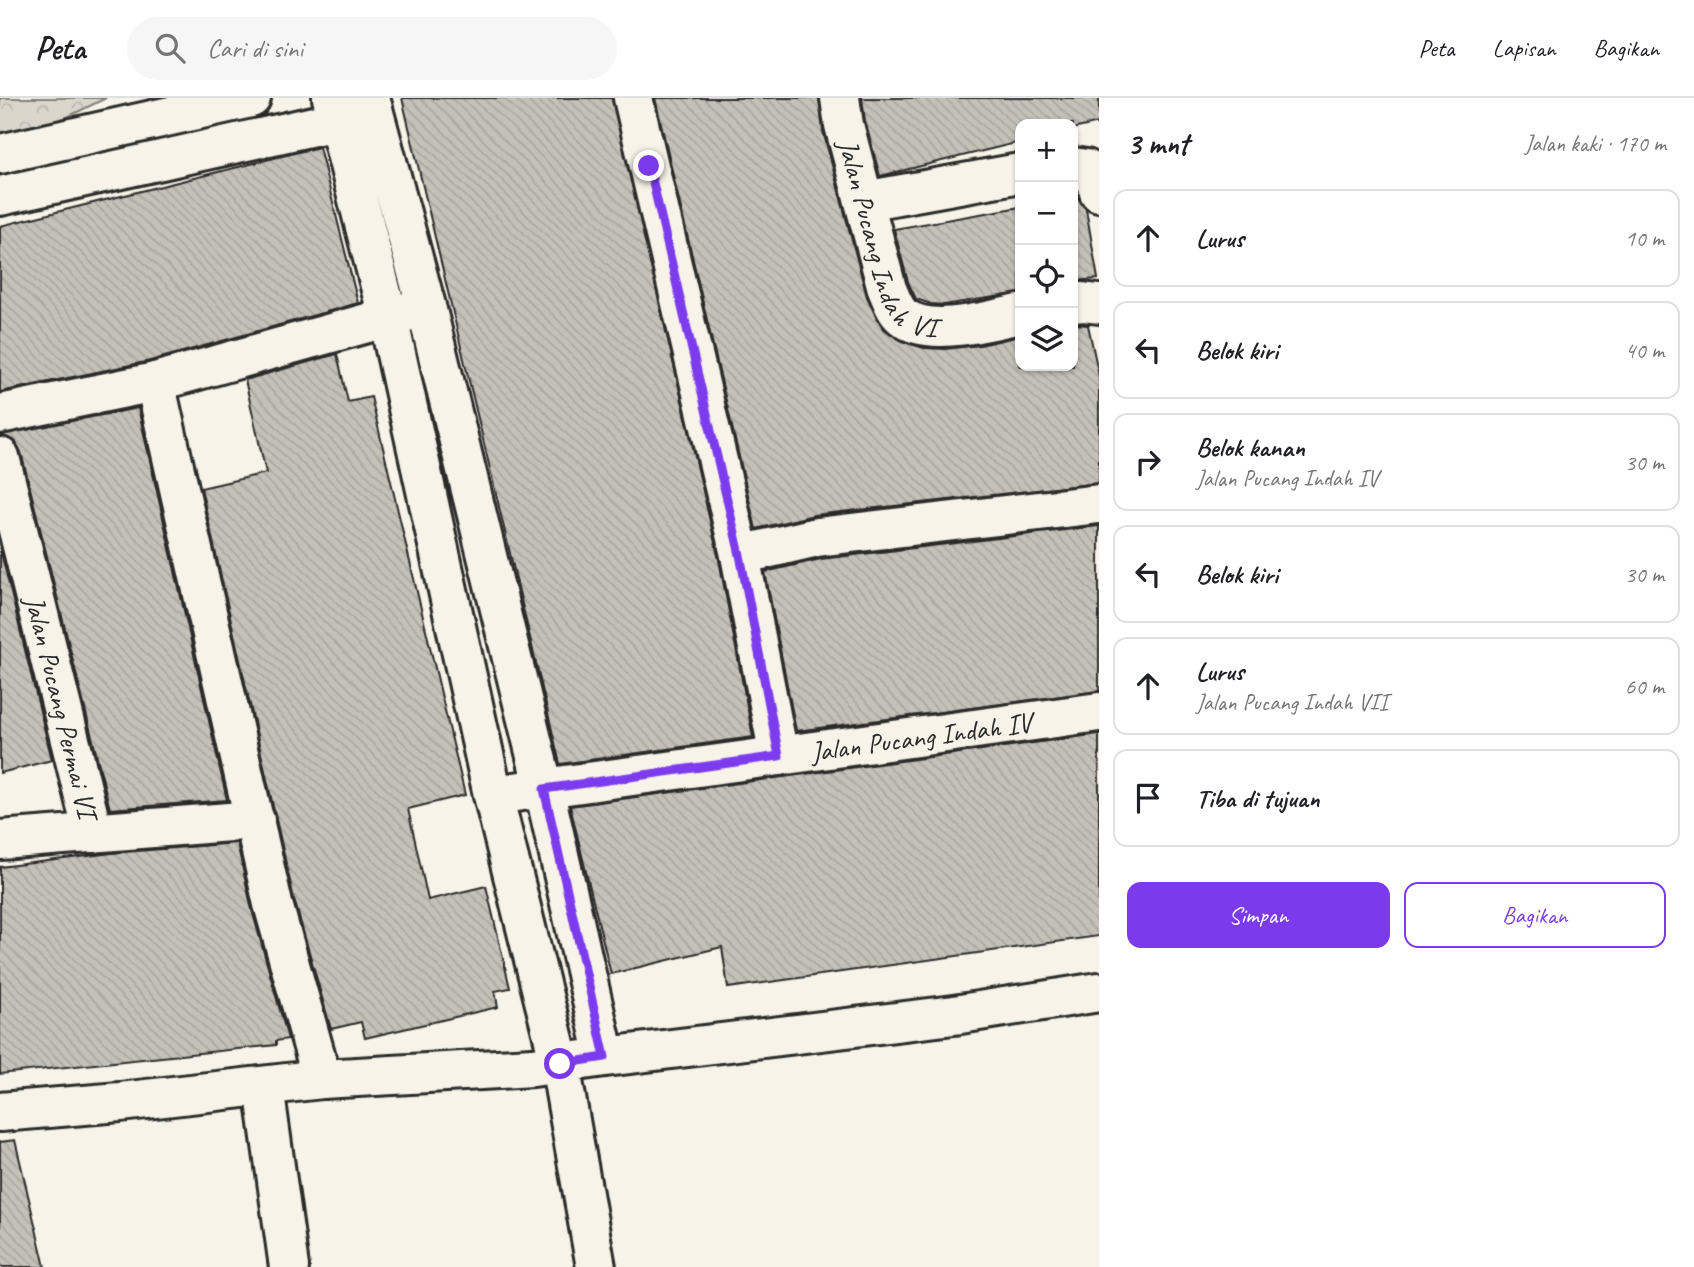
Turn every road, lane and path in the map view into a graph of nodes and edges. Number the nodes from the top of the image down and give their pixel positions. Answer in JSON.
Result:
{"nodes":[{"id":1,"x":251,"y":98,"type":"edge"},
{"id":2,"x":633,"y":98,"type":"edge"},
{"id":3,"x":840,"y":98,"type":"edge"},
{"id":4,"x":372,"y":105,"type":"edge"},
{"id":5,"x":335,"y":109,"type":"edge"},
{"id":6,"x":0,"y":154,"type":"edge"},
{"id":7,"x":1078,"y":168,"type":"edge"},
{"id":8,"x":1015,"y":174,"type":"edge"},
{"id":9,"x":1099,"y":192,"type":"edge"},
{"id":10,"x":0,"y":196,"type":"edge"},
{"id":11,"x":864,"y":201,"type":"junction"},
{"id":12,"x":1078,"y":302,"type":"edge"},
{"id":13,"x":1099,"y":304,"type":"edge"},
{"id":14,"x":426,"y":306,"type":"junction"},
{"id":15,"x":1015,"y":315,"type":"edge"},
{"id":16,"x":388,"y":317,"type":"junction"},
{"id":17,"x":155,"y":382,"type":"junction"},
{"id":18,"x":0,"y":414,"type":"edge"},
{"id":19,"x":0,"y":457,"type":"edge"},
{"id":20,"x":1099,"y":504,"type":"edge"},
{"id":21,"x":740,"y":555,"type":"junction"},
{"id":22,"x":1099,"y":712,"type":"edge"},
{"id":23,"x":779,"y":756,"type":"junction"},
{"id":24,"x":544,"y":789,"type":"junction"},
{"id":25,"x":493,"y":795,"type":"junction"},
{"id":26,"x":255,"y":820,"type":"junction"},
{"id":27,"x":93,"y":832,"type":"junction"},
{"id":28,"x":0,"y":840,"type":"edge"},
{"id":29,"x":1099,"y":992,"type":"edge"},
{"id":30,"x":605,"y":1057,"type":"junction"},
{"id":31,"x":560,"y":1064,"type":"junction"},
{"id":32,"x":322,"y":1079,"type":"junction"},
{"id":33,"x":264,"y":1087,"type":"junction"},
{"id":34,"x":0,"y":1112,"type":"edge"},
{"id":35,"x":289,"y":1267,"type":"edge"},
{"id":36,"x":596,"y":1267,"type":"edge"}],
"edges":[{"from":1,"to":6,"type":"street"},
{"from":2,"to":21,"type":"street"},
{"from":3,"to":11,"type":"street","name":"Jalan Pucang Indah VI"},
{"from":4,"to":5,"type":"street"},
{"from":4,"to":14,"type":"street"},
{"from":5,"to":10,"type":"street"},
{"from":5,"to":16,"type":"street"},
{"from":7,"to":9,"type":"street"},
{"from":8,"to":11,"type":"street"},
{"from":11,"to":15,"type":"street","name":"Jalan Pucang Indah VI"},
{"from":12,"to":13,"type":"street"},
{"from":14,"to":16,"type":"street"},
{"from":14,"to":24,"type":"street"},
{"from":16,"to":17,"type":"street"},
{"from":16,"to":25,"type":"street"},
{"from":17,"to":18,"type":"street"},
{"from":17,"to":26,"type":"street"},
{"from":19,"to":27,"type":"street","name":"Jalan Pucang Permai VI"},
{"from":20,"to":21,"type":"street"},
{"from":21,"to":23,"type":"street"},
{"from":22,"to":23,"type":"street","name":"Jalan Pucang Indah IV"},
{"from":23,"to":24,"type":"street","name":"Jalan Pucang Indah IV"},
{"from":24,"to":25,"type":"street","name":"Jalan Pucang Indah IV"},
{"from":24,"to":30,"type":"street"},
{"from":25,"to":31,"type":"street"},
{"from":26,"to":27,"type":"street"},
{"from":26,"to":32,"type":"street"},
{"from":27,"to":28,"type":"street"},
{"from":29,"to":30,"type":"street"},
{"from":30,"to":31,"type":"street"},
{"from":31,"to":32,"type":"street"},
{"from":31,"to":36,"type":"street"},
{"from":32,"to":33,"type":"street"},
{"from":33,"to":34,"type":"street"},
{"from":33,"to":35,"type":"street"}]}
